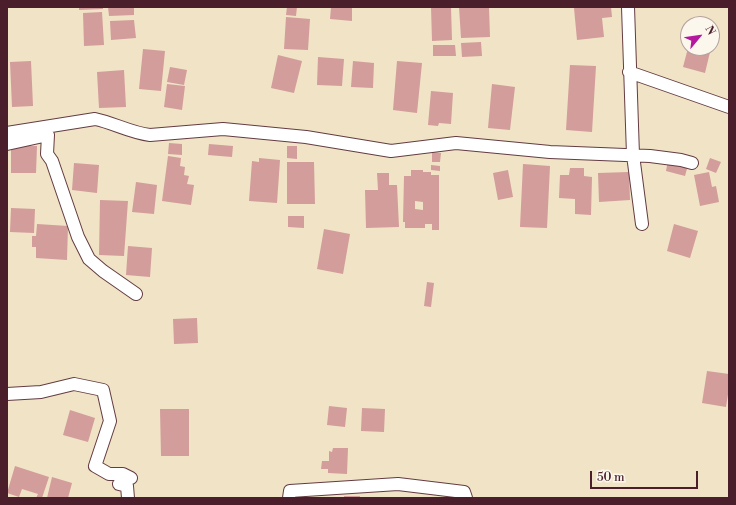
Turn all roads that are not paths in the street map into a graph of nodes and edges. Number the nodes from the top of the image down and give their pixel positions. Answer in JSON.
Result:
{"nodes":[{"id":1,"x":628,"y":7,"type":"edge"},
{"id":2,"x":629,"y":72,"type":"junction"},
{"id":3,"x":729,"y":107,"type":"edge"},
{"id":4,"x":7,"y":133,"type":"edge"},
{"id":5,"x":7,"y":144,"type":"edge"},
{"id":6,"x":633,"y":155,"type":"junction"},
{"id":7,"x":692,"y":163,"type":"dead end"},
{"id":8,"x":642,"y":224,"type":"dead end"},
{"id":9,"x":136,"y":294,"type":"dead end"},
{"id":10,"x":7,"y":394,"type":"edge"},
{"id":11,"x":128,"y":498,"type":"edge"},
{"id":12,"x":289,"y":498,"type":"edge"},
{"id":13,"x":466,"y":498,"type":"edge"}],
"edges":[{"from":1,"to":2,"type":"street"},
{"from":2,"to":3,"type":"street"},
{"from":2,"to":6,"type":"street"},
{"from":4,"to":6,"type":"street"},
{"from":5,"to":9,"type":"street"},
{"from":6,"to":7,"type":"street"},
{"from":6,"to":8,"type":"street"},
{"from":10,"to":11,"type":"street"},
{"from":12,"to":13,"type":"street"}]}
